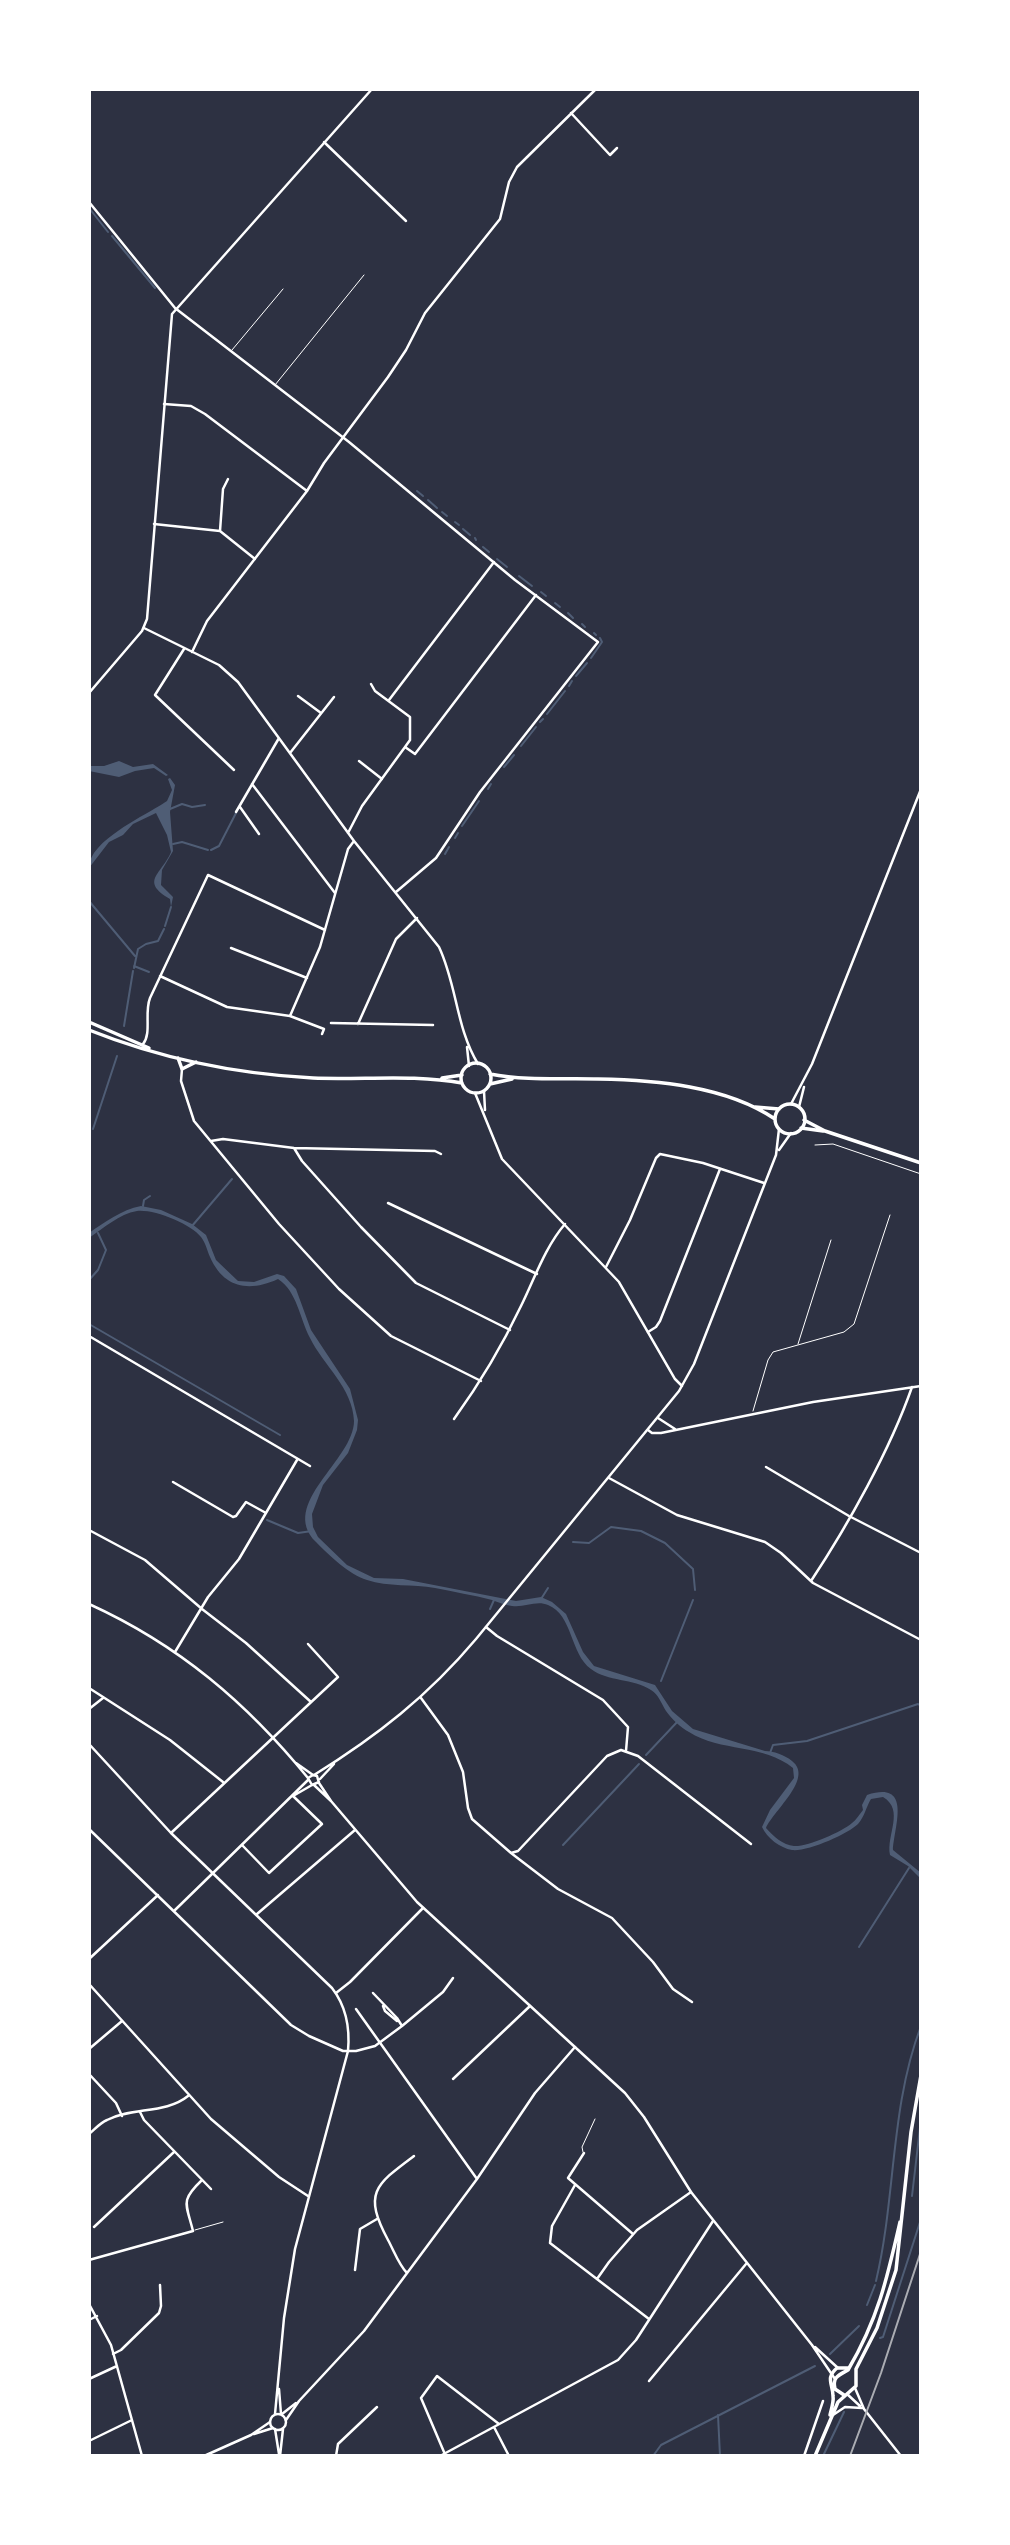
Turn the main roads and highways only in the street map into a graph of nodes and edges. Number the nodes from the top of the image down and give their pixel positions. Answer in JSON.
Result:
{"nodes":[{"id":1,"x":89,"y":1022,"type":"edge"},
{"id":2,"x":89,"y":1030,"type":"edge"},
{"id":3,"x":151,"y":1049,"type":"junction"},
{"id":4,"x":177,"y":1056,"type":"junction"},
{"id":5,"x":197,"y":1061,"type":"junction"},
{"id":6,"x":490,"y":1074,"type":"junction"},
{"id":7,"x":462,"y":1075,"type":"junction"},
{"id":8,"x":514,"y":1078,"type":"junction"},
{"id":9,"x":440,"y":1079,"type":"junction"},
{"id":10,"x":462,"y":1083,"type":"junction"},
{"id":11,"x":490,"y":1084,"type":"junction"},
{"id":12,"x":753,"y":1107,"type":"junction"},
{"id":13,"x":779,"y":1109,"type":"junction"},
{"id":14,"x":775,"y":1119,"type":"junction"},
{"id":15,"x":804,"y":1119,"type":"junction"},
{"id":16,"x":801,"y":1128,"type":"junction"},
{"id":17,"x":825,"y":1131,"type":"junction"},
{"id":18,"x":921,"y":1163,"type":"edge"},
{"id":19,"x":921,"y":2074,"type":"edge"},
{"id":20,"x":903,"y":2210,"type":"junction"},
{"id":21,"x":849,"y":2368,"type":"junction"},
{"id":22,"x":855,"y":2374,"type":"junction"},
{"id":23,"x":846,"y":2394,"type":"junction"},
{"id":24,"x":828,"y":2423,"type":"junction"},
{"id":25,"x":815,"y":2456,"type":"edge"}],
"edges":[{"from":1,"to":3,"type":"main road"},
{"from":2,"to":3,"type":"main road"},
{"from":3,"to":4,"type":"main road"},
{"from":4,"to":5,"type":"main road"},
{"from":4,"to":5,"type":"main road"},
{"from":5,"to":9,"type":"main road"},
{"from":6,"to":7,"type":"main road"},
{"from":6,"to":8,"type":"main road"},
{"from":6,"to":11,"type":"main road"},
{"from":7,"to":9,"type":"main road"},
{"from":7,"to":10,"type":"main road"},
{"from":8,"to":11,"type":"main road"},
{"from":8,"to":12,"type":"main road"},
{"from":9,"to":10,"type":"main road"},
{"from":10,"to":11,"type":"main road"},
{"from":12,"to":13,"type":"main road"},
{"from":12,"to":14,"type":"main road"},
{"from":13,"to":14,"type":"main road"},
{"from":13,"to":15,"type":"main road"},
{"from":14,"to":16,"type":"main road"},
{"from":15,"to":16,"type":"main road"},
{"from":15,"to":17,"type":"main road"},
{"from":16,"to":17,"type":"main road"},
{"from":17,"to":18,"type":"main road"},
{"from":19,"to":20,"type":"main road"},
{"from":20,"to":21,"type":"main road"},
{"from":20,"to":22,"type":"main road"},
{"from":21,"to":22,"type":"main road"},
{"from":21,"to":23,"type":"main road"},
{"from":21,"to":24,"type":"main road"},
{"from":22,"to":23,"type":"main road"},
{"from":23,"to":24,"type":"main road"},
{"from":24,"to":25,"type":"main road"}]}
